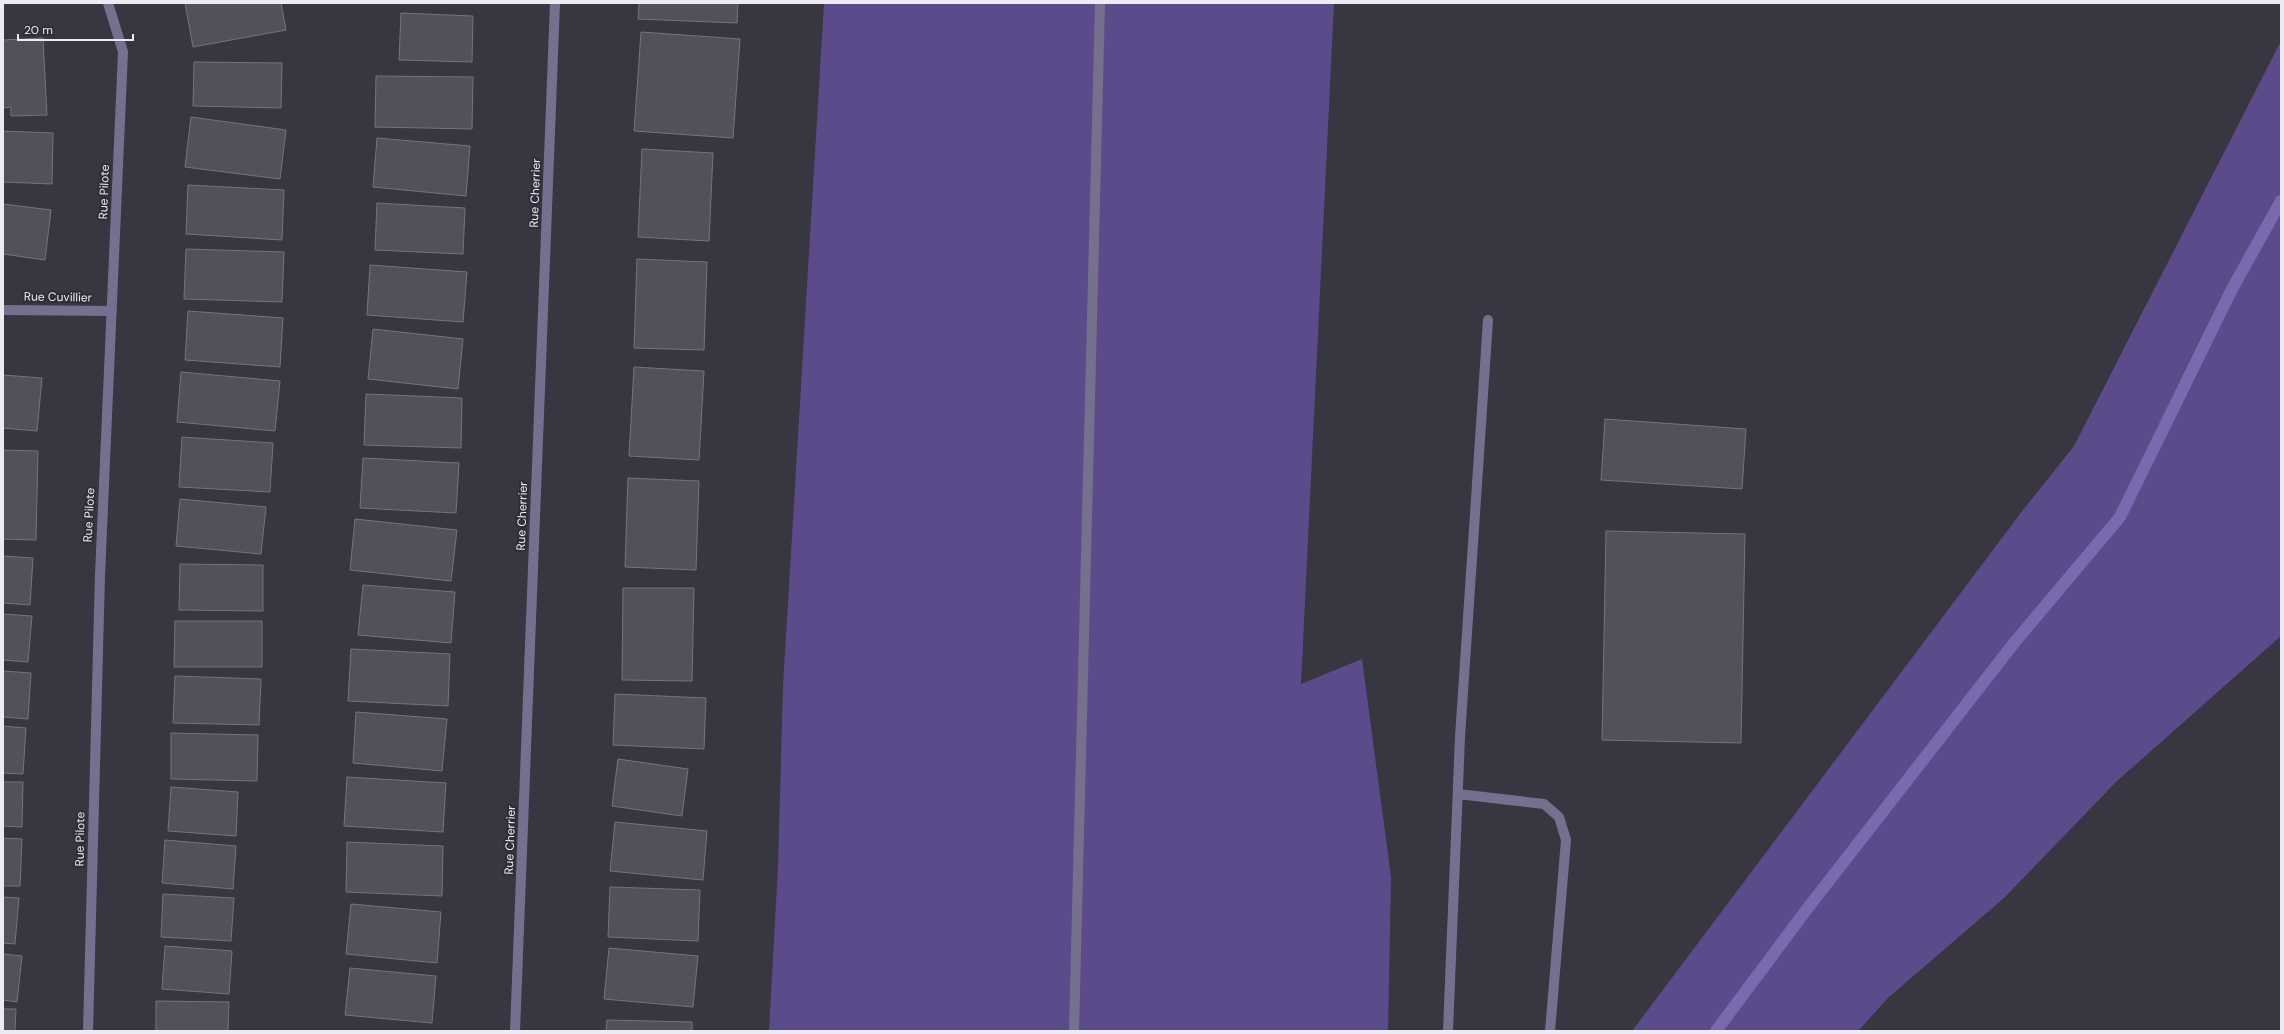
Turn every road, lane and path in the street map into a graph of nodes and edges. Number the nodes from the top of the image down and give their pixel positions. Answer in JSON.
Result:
{"nodes":[{"id":1,"x":108,"y":3,"type":"edge"},
{"id":2,"x":555,"y":3,"type":"edge"},
{"id":3,"x":1100,"y":3,"type":"edge"},
{"id":4,"x":3,"y":310,"type":"edge"},
{"id":5,"x":112,"y":311,"type":"junction"},
{"id":6,"x":1488,"y":320,"type":"dead end"},
{"id":7,"x":1458,"y":794,"type":"junction"},
{"id":8,"x":88,"y":1031,"type":"edge"},
{"id":9,"x":515,"y":1031,"type":"edge"},
{"id":10,"x":1074,"y":1031,"type":"edge"},
{"id":11,"x":1448,"y":1031,"type":"edge"},
{"id":12,"x":1550,"y":1031,"type":"edge"}],
"edges":[{"from":1,"to":5,"type":"street","name":"Rue Pilote"},
{"from":2,"to":9,"type":"street","name":"Rue Cherrier"},
{"from":3,"to":10,"type":"street"},
{"from":4,"to":5,"type":"street","name":"Rue Cuvillier"},
{"from":5,"to":8,"type":"street","name":"Rue Pilote"},
{"from":6,"to":7,"type":"street"},
{"from":7,"to":11,"type":"street"},
{"from":7,"to":12,"type":"street"}]}
